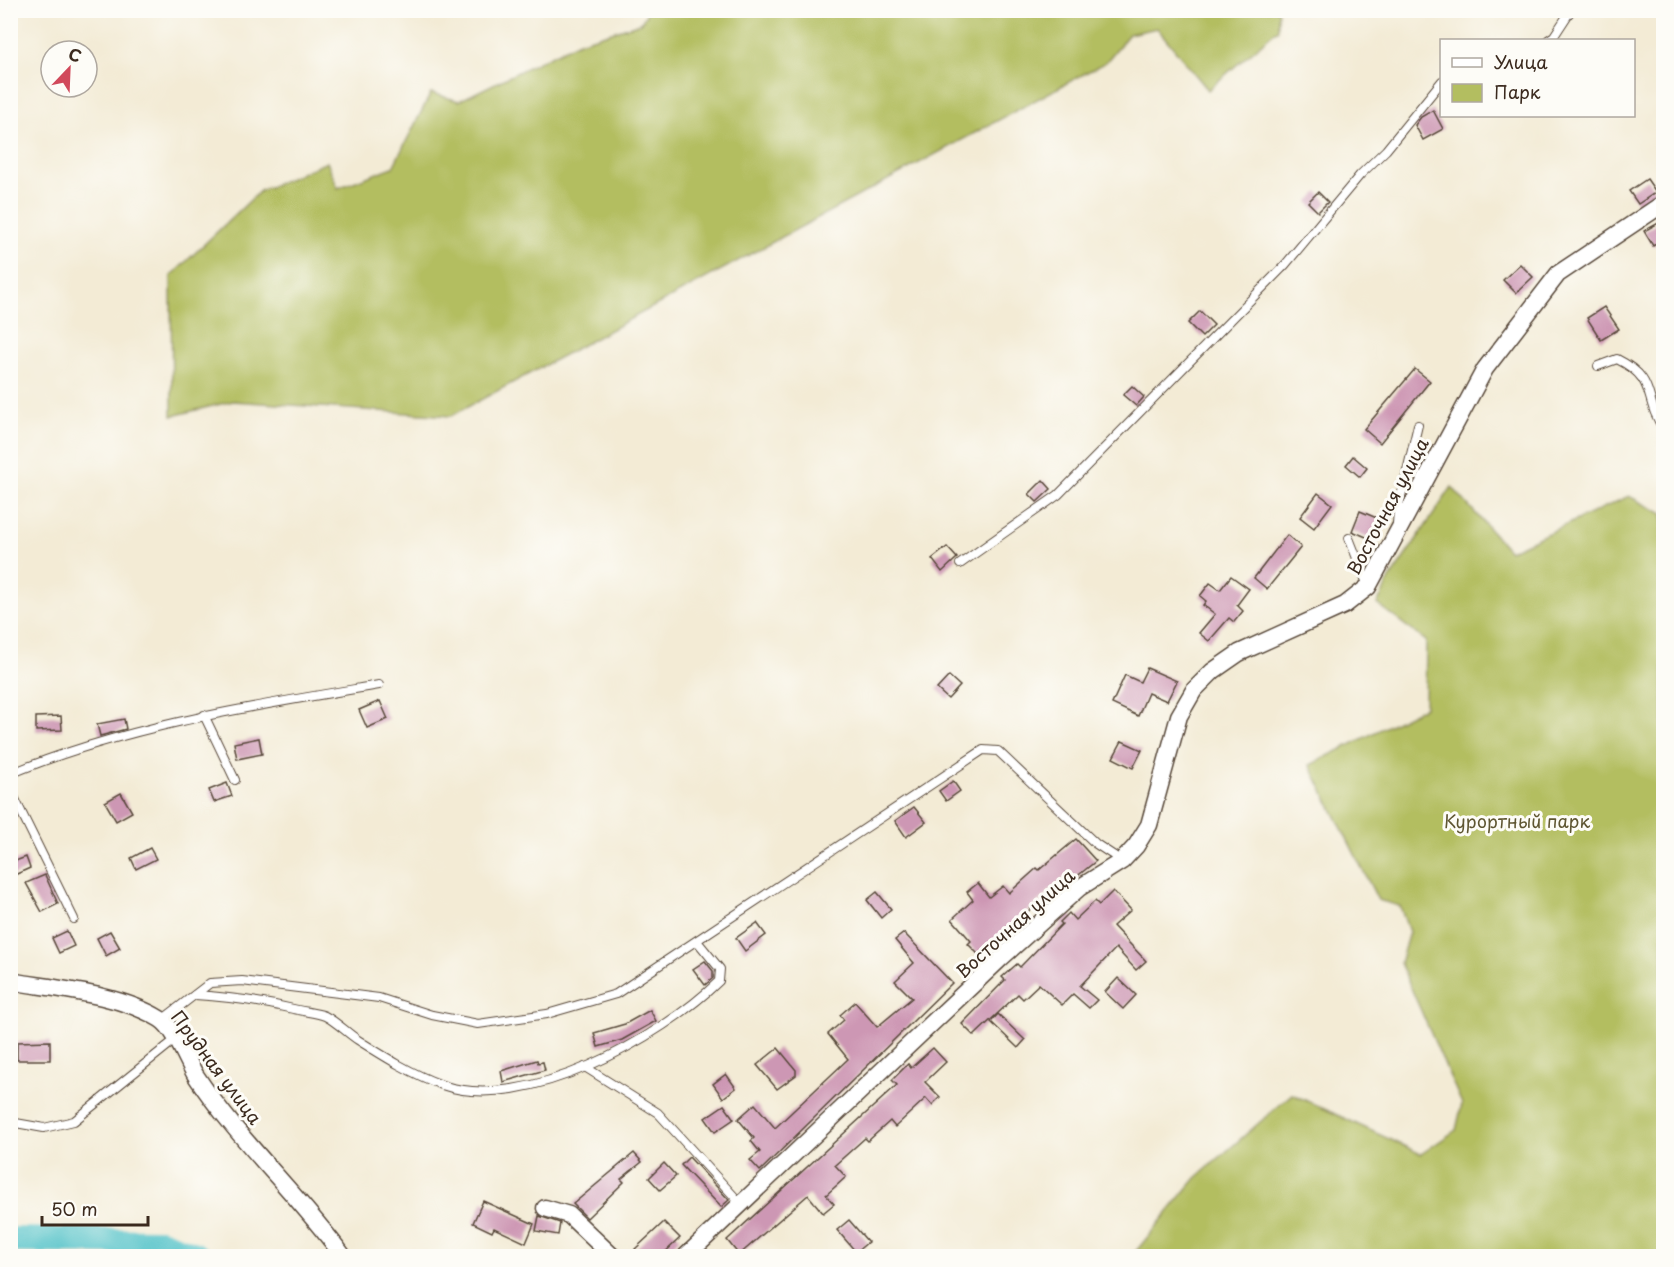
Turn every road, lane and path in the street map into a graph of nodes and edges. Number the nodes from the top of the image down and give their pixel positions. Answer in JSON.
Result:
{"nodes":[{"id":1,"x":1571,"y":10,"type":"edge"},
{"id":2,"x":1550,"y":39,"type":"edge"},
{"id":3,"x":1440,"y":83,"type":"edge"},
{"id":4,"x":1664,"y":203,"type":"edge"},
{"id":5,"x":1598,"y":366,"type":"dead end"},
{"id":6,"x":1418,"y":425,"type":"dead end"},
{"id":7,"x":1664,"y":429,"type":"edge"},
{"id":8,"x":1397,"y":534,"type":"junction"},
{"id":9,"x":1349,"y":538,"type":"dead end"},
{"id":10,"x":960,"y":564,"type":"dead end"},
{"id":11,"x":1368,"y":587,"type":"junction"},
{"id":12,"x":379,"y":685,"type":"dead end"},
{"id":13,"x":204,"y":715,"type":"junction"},
{"id":14,"x":10,"y":774,"type":"edge"},
{"id":15,"x":235,"y":780,"type":"dead end"},
{"id":16,"x":10,"y":789,"type":"edge"},
{"id":17,"x":1122,"y":861,"type":"junction"},
{"id":18,"x":74,"y":919,"type":"dead end"},
{"id":19,"x":697,"y":941,"type":"junction"},
{"id":20,"x":10,"y":981,"type":"edge"},
{"id":21,"x":195,"y":994,"type":"junction"},
{"id":22,"x":162,"y":1020,"type":"junction"},
{"id":23,"x":176,"y":1039,"type":"junction"},
{"id":24,"x":585,"y":1067,"type":"junction"},
{"id":25,"x":10,"y":1122,"type":"edge"},
{"id":26,"x":742,"y":1205,"type":"junction"},
{"id":27,"x":545,"y":1208,"type":"dead end"},
{"id":28,"x":693,"y":1254,"type":"edge"},
{"id":29,"x":343,"y":1257,"type":"edge"},
{"id":30,"x":612,"y":1257,"type":"edge"}],
"edges":[{"from":1,"to":2,"type":"lane"},
{"from":3,"to":10,"type":"lane"},
{"from":4,"to":8,"type":"street","name":"Восточная улица"},
{"from":5,"to":7,"type":"lane"},
{"from":6,"to":8,"type":"lane"},
{"from":8,"to":11,"type":"street","name":"Восточная улица"},
{"from":9,"to":11,"type":"lane"},
{"from":11,"to":17,"type":"street","name":"Восточная улица"},
{"from":12,"to":13,"type":"lane"},
{"from":13,"to":14,"type":"lane"},
{"from":13,"to":15,"type":"lane"},
{"from":16,"to":18,"type":"lane"},
{"from":17,"to":19,"type":"lane"},
{"from":17,"to":26,"type":"street","name":"Восточная улица"},
{"from":19,"to":21,"type":"lane"},
{"from":19,"to":24,"type":"lane"},
{"from":20,"to":22,"type":"street","name":"Прудная улица"},
{"from":21,"to":22,"type":"lane"},
{"from":21,"to":24,"type":"lane"},
{"from":22,"to":23,"type":"street","name":"Прудная улица"},
{"from":23,"to":25,"type":"lane"},
{"from":23,"to":29,"type":"street","name":"Прудная улица"},
{"from":24,"to":26,"type":"lane"},
{"from":26,"to":28,"type":"street","name":"Восточная улица"},
{"from":27,"to":30,"type":"street"}]}
